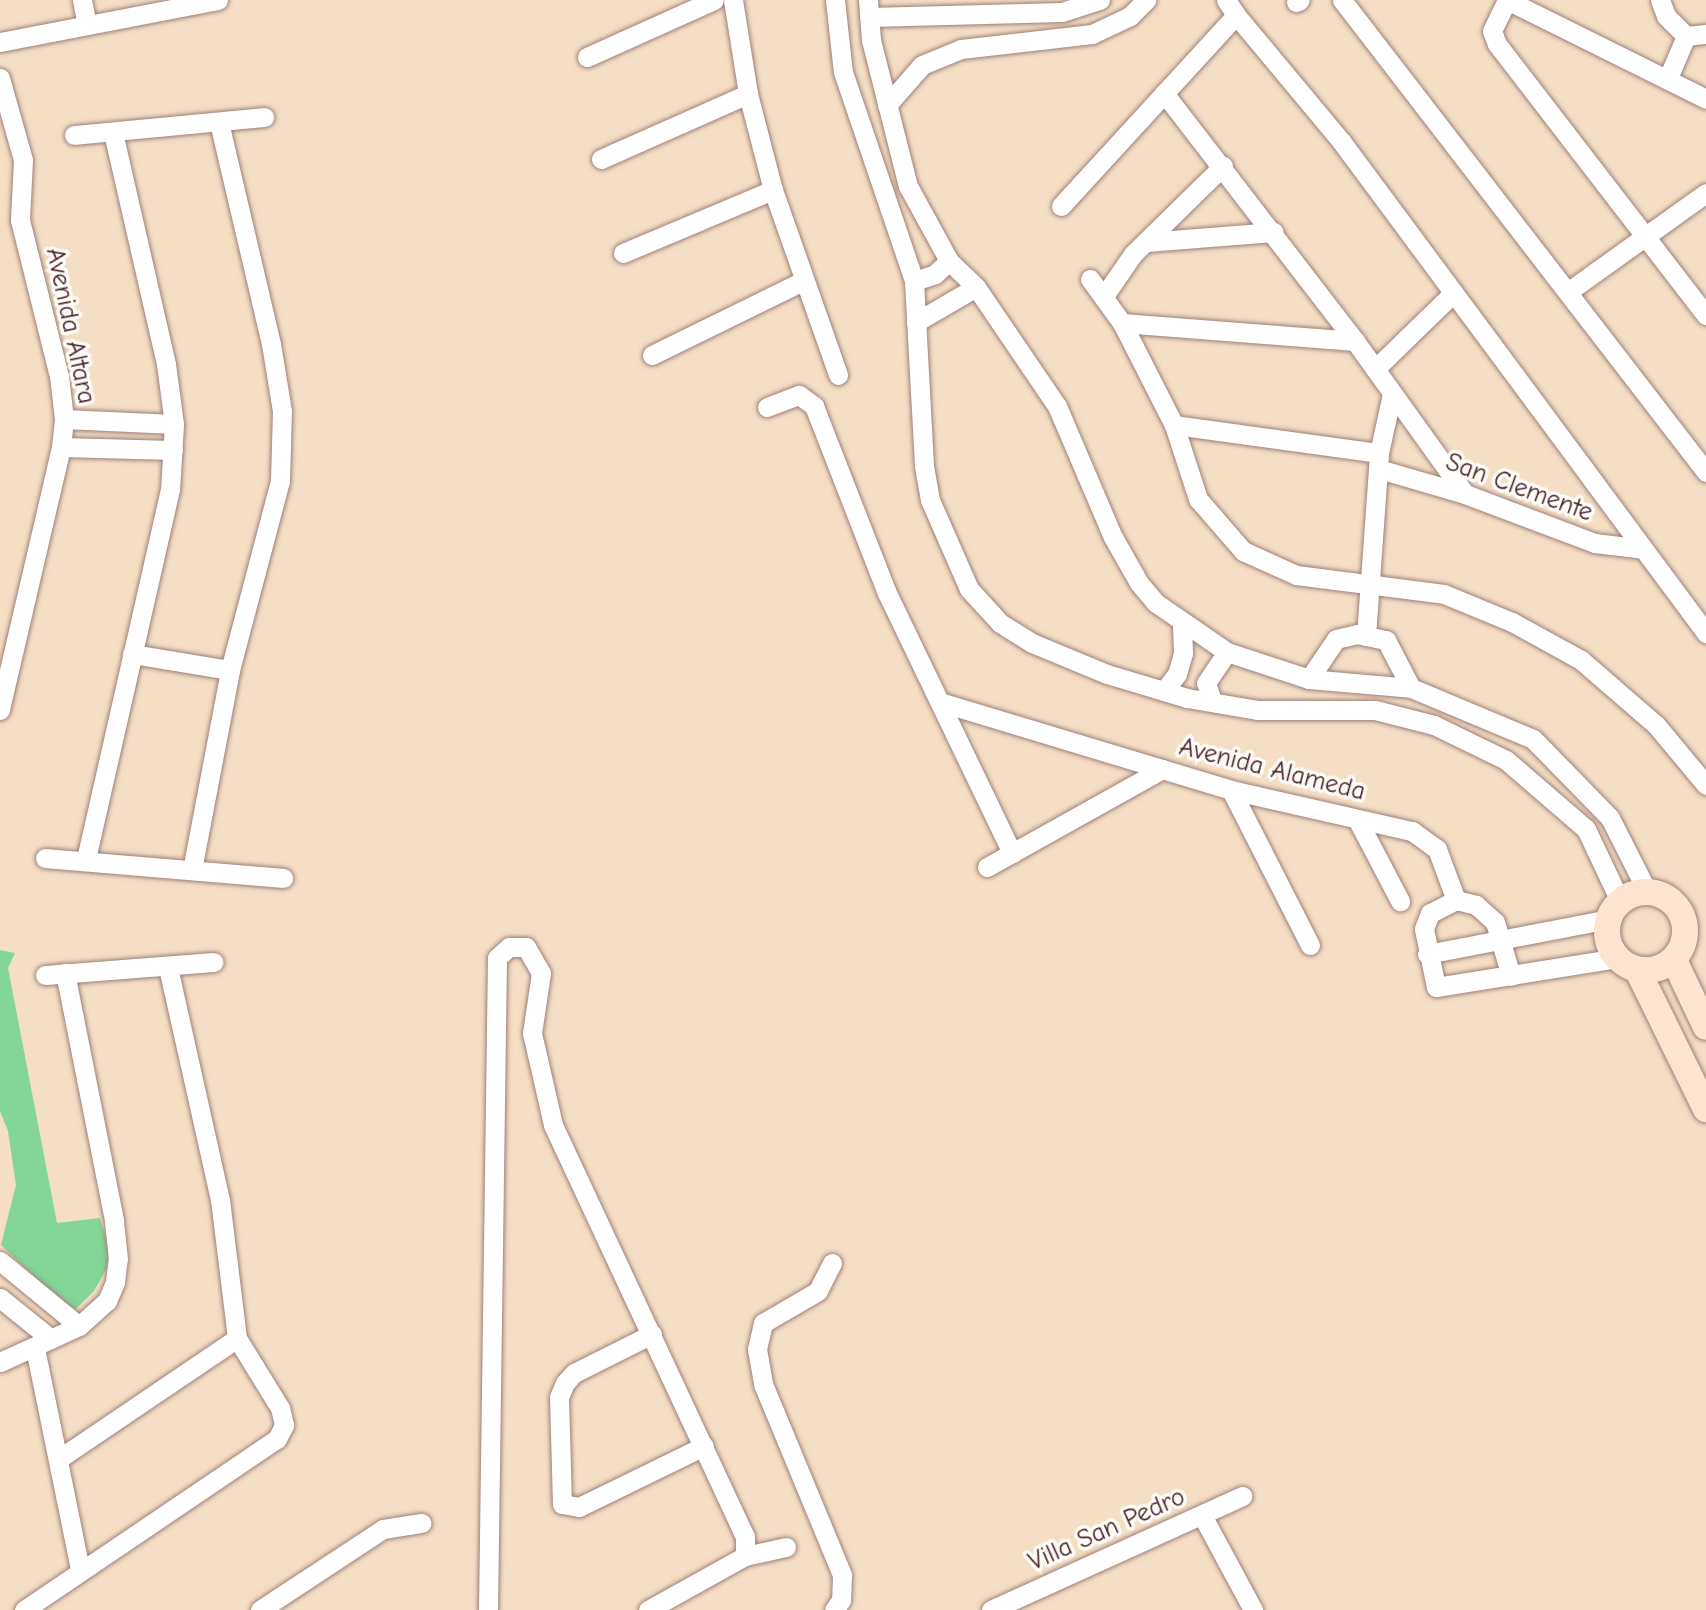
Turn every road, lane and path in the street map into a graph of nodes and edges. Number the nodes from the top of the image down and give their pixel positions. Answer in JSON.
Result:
{"nodes":[{"id":1,"x":82,"y":0,"type":"edge"},
{"id":2,"x":218,"y":0,"type":"edge"},
{"id":3,"x":713,"y":0,"type":"edge"},
{"id":4,"x":733,"y":0,"type":"edge"},
{"id":5,"x":835,"y":0,"type":"edge"},
{"id":6,"x":1146,"y":0,"type":"edge"},
{"id":7,"x":1342,"y":0,"type":"edge"},
{"id":8,"x":1507,"y":0,"type":"edge"},
{"id":9,"x":1660,"y":0,"type":"edge"},
{"id":10,"x":190,"y":3,"type":"edge"},
{"id":11,"x":1093,"y":3,"type":"edge"},
{"id":12,"x":1231,"y":7,"type":"edge"},
{"id":13,"x":869,"y":8,"type":"edge"},
{"id":14,"x":87,"y":24,"type":"junction"},
{"id":15,"x":1091,"y":34,"type":"junction"},
{"id":16,"x":1706,"y":34,"type":"edge"},
{"id":17,"x":1686,"y":36,"type":"junction"},
{"id":18,"x":0,"y":41,"type":"edge"},
{"id":19,"x":587,"y":57,"type":"dead end"},
{"id":20,"x":0,"y":78,"type":"edge"},
{"id":21,"x":1668,"y":78,"type":"junction"},
{"id":22,"x":1164,"y":93,"type":"junction"},
{"id":23,"x":748,"y":94,"type":"junction"},
{"id":24,"x":1706,"y":99,"type":"edge"},
{"id":25,"x":887,"y":104,"type":"junction"},
{"id":26,"x":264,"y":117,"type":"dead end"},
{"id":27,"x":219,"y":122,"type":"junction"},
{"id":28,"x":113,"y":133,"type":"junction"},
{"id":29,"x":74,"y":135,"type":"dead end"},
{"id":30,"x":601,"y":159,"type":"dead end"},
{"id":31,"x":1223,"y":166,"type":"junction"},
{"id":32,"x":773,"y":190,"type":"junction"},
{"id":33,"x":1706,"y":193,"type":"edge"},
{"id":34,"x":1061,"y":206,"type":"dead end"},
{"id":35,"x":1274,"y":232,"type":"junction"},
{"id":36,"x":1646,"y":238,"type":"junction"},
{"id":37,"x":1146,"y":242,"type":"junction"},
{"id":38,"x":623,"y":253,"type":"dead end"},
{"id":39,"x":949,"y":261,"type":"junction"},
{"id":40,"x":1090,"y":279,"type":"dead end"},
{"id":41,"x":803,"y":281,"type":"junction"},
{"id":42,"x":914,"y":281,"type":"junction"},
{"id":43,"x":975,"y":287,"type":"junction"},
{"id":44,"x":1569,"y":291,"type":"junction"},
{"id":45,"x":1451,"y":295,"type":"junction"},
{"id":46,"x":1104,"y":296,"type":"junction"},
{"id":47,"x":1706,"y":315,"type":"edge"},
{"id":48,"x":916,"y":322,"type":"junction"},
{"id":49,"x":1122,"y":323,"type":"junction"},
{"id":50,"x":1355,"y":341,"type":"junction"},
{"id":51,"x":652,"y":355,"type":"dead end"},
{"id":52,"x":1375,"y":369,"type":"junction"},
{"id":53,"x":838,"y":375,"type":"dead end"},
{"id":54,"x":1392,"y":394,"type":"junction"},
{"id":55,"x":767,"y":407,"type":"dead end"},
{"id":56,"x":64,"y":419,"type":"junction"},
{"id":57,"x":114,"y":423,"type":"junction"},
{"id":58,"x":174,"y":424,"type":"junction"},
{"id":59,"x":1174,"y":425,"type":"junction"},
{"id":60,"x":61,"y":447,"type":"junction"},
{"id":61,"x":116,"y":447,"type":"junction"},
{"id":62,"x":173,"y":450,"type":"junction"},
{"id":63,"x":1379,"y":461,"type":"junction"},
{"id":64,"x":1706,"y":472,"type":"edge"},
{"id":65,"x":1465,"y":494,"type":"junction"},
{"id":66,"x":1643,"y":549,"type":"junction"},
{"id":67,"x":1368,"y":582,"type":"junction"},
{"id":68,"x":1182,"y":623,"type":"junction"},
{"id":69,"x":1706,"y":633,"type":"edge"},
{"id":70,"x":1366,"y":636,"type":"junction"},
{"id":71,"x":6,"y":651,"type":"edge"},
{"id":72,"x":1227,"y":652,"type":"junction"},
{"id":73,"x":132,"y":654,"type":"junction"},
{"id":74,"x":230,"y":670,"type":"junction"},
{"id":75,"x":3,"y":678,"type":"edge"},
{"id":76,"x":1309,"y":679,"type":"junction"},
{"id":77,"x":1411,"y":688,"type":"junction"},
{"id":78,"x":1164,"y":691,"type":"junction"},
{"id":79,"x":1212,"y":701,"type":"junction"},
{"id":80,"x":940,"y":702,"type":"junction"},
{"id":81,"x":0,"y":710,"type":"edge"},
{"id":82,"x":1162,"y":769,"type":"junction"},
{"id":83,"x":1706,"y":785,"type":"edge"},
{"id":84,"x":1231,"y":790,"type":"junction"},
{"id":85,"x":1357,"y":819,"type":"junction"},
{"id":86,"x":1012,"y":853,"type":"junction"},
{"id":87,"x":45,"y":858,"type":"dead end"},
{"id":88,"x":86,"y":859,"type":"junction"},
{"id":89,"x":987,"y":867,"type":"dead end"},
{"id":90,"x":192,"y":870,"type":"junction"},
{"id":91,"x":283,"y":878,"type":"dead end"},
{"id":92,"x":1647,"y":891,"type":"junction"},
{"id":93,"x":1456,"y":900,"type":"junction"},
{"id":94,"x":1399,"y":901,"type":"dead end"},
{"id":95,"x":1614,"y":910,"type":"junction"},
{"id":96,"x":1502,"y":940,"type":"junction"},
{"id":97,"x":1310,"y":946,"type":"dead end"},
{"id":98,"x":1427,"y":954,"type":"junction"},
{"id":99,"x":1674,"y":960,"type":"junction"},
{"id":100,"x":214,"y":962,"type":"dead end"},
{"id":101,"x":1628,"y":965,"type":"junction"},
{"id":102,"x":168,"y":967,"type":"junction"},
{"id":103,"x":65,"y":973,"type":"junction"},
{"id":104,"x":45,"y":975,"type":"dead end"},
{"id":105,"x":1511,"y":976,"type":"junction"},
{"id":106,"x":1706,"y":1027,"type":"edge"},
{"id":107,"x":1706,"y":1109,"type":"edge"},
{"id":108,"x":0,"y":1261,"type":"edge"},
{"id":109,"x":832,"y":1264,"type":"dead end"},
{"id":110,"x":19,"y":1276,"type":"junction"},
{"id":111,"x":1,"y":1298,"type":"edge"},
{"id":112,"x":79,"y":1326,"type":"junction"},
{"id":113,"x":652,"y":1334,"type":"junction"},
{"id":114,"x":237,"y":1338,"type":"junction"},
{"id":115,"x":43,"y":1344,"type":"junction"},
{"id":116,"x":0,"y":1362,"type":"edge"},
{"id":117,"x":704,"y":1446,"type":"junction"},
{"id":118,"x":60,"y":1458,"type":"junction"},
{"id":119,"x":1242,"y":1496,"type":"dead end"},
{"id":120,"x":1203,"y":1517,"type":"junction"},
{"id":121,"x":422,"y":1523,"type":"dead end"},
{"id":122,"x":786,"y":1547,"type":"dead end"},
{"id":123,"x":745,"y":1556,"type":"junction"},
{"id":124,"x":80,"y":1570,"type":"junction"},
{"id":125,"x":1023,"y":1604,"type":"edge"},
{"id":126,"x":23,"y":1610,"type":"edge"},
{"id":127,"x":260,"y":1610,"type":"edge"},
{"id":128,"x":488,"y":1610,"type":"edge"},
{"id":129,"x":648,"y":1610,"type":"edge"},
{"id":130,"x":834,"y":1610,"type":"edge"},
{"id":131,"x":991,"y":1610,"type":"edge"},
{"id":132,"x":1253,"y":1610,"type":"edge"}],
"edges":[{"from":1,"to":14,"type":"street"},
{"from":2,"to":10,"type":"street"},
{"from":3,"to":19,"type":"street"},
{"from":4,"to":23,"type":"street"},
{"from":5,"to":42,"type":"street"},
{"from":6,"to":15,"type":"street"},
{"from":7,"to":44,"type":"street"},
{"from":8,"to":21,"type":"street"},
{"from":8,"to":36,"type":"street"},
{"from":9,"to":17,"type":"street"},
{"from":10,"to":14,"type":"street"},
{"from":11,"to":13,"type":"street"},
{"from":11,"to":15,"type":"street"},
{"from":12,"to":22,"type":"street"},
{"from":12,"to":45,"type":"street"},
{"from":13,"to":25,"type":"street"},
{"from":14,"to":18,"type":"street"},
{"from":15,"to":25,"type":"street"},
{"from":16,"to":17,"type":"street"},
{"from":17,"to":21,"type":"street"},
{"from":20,"to":56,"type":"street","name":"Avenida Altara"},
{"from":21,"to":24,"type":"street"},
{"from":22,"to":31,"type":"street"},
{"from":22,"to":34,"type":"street"},
{"from":23,"to":30,"type":"street"},
{"from":23,"to":32,"type":"street"},
{"from":25,"to":39,"type":"street"},
{"from":26,"to":27,"type":"street"},
{"from":27,"to":28,"type":"street"},
{"from":27,"to":74,"type":"street"},
{"from":28,"to":29,"type":"street"},
{"from":28,"to":58,"type":"street"},
{"from":31,"to":35,"type":"street"},
{"from":31,"to":37,"type":"street"},
{"from":32,"to":38,"type":"street"},
{"from":32,"to":41,"type":"street"},
{"from":33,"to":36,"type":"street"},
{"from":35,"to":37,"type":"street"},
{"from":35,"to":50,"type":"street"},
{"from":36,"to":44,"type":"street"},
{"from":36,"to":47,"type":"street"},
{"from":37,"to":46,"type":"street"},
{"from":39,"to":42,"type":"street"},
{"from":39,"to":43,"type":"street"},
{"from":40,"to":46,"type":"street"},
{"from":41,"to":51,"type":"street"},
{"from":41,"to":53,"type":"street"},
{"from":42,"to":48,"type":"street"},
{"from":43,"to":48,"type":"street"},
{"from":43,"to":68,"type":"street"},
{"from":44,"to":64,"type":"street"},
{"from":45,"to":52,"type":"street"},
{"from":45,"to":66,"type":"street"},
{"from":46,"to":49,"type":"street"},
{"from":48,"to":78,"type":"street"},
{"from":49,"to":50,"type":"street"},
{"from":49,"to":59,"type":"street"},
{"from":50,"to":52,"type":"street"},
{"from":52,"to":54,"type":"street"},
{"from":54,"to":63,"type":"street"},
{"from":54,"to":65,"type":"street"},
{"from":55,"to":80,"type":"street"},
{"from":56,"to":57,"type":"street"},
{"from":56,"to":60,"type":"street","name":"Avenida Altara"},
{"from":57,"to":58,"type":"street"},
{"from":57,"to":61,"type":"street"},
{"from":58,"to":62,"type":"street"},
{"from":59,"to":63,"type":"street","name":"San Clemente"},
{"from":59,"to":67,"type":"street"},
{"from":60,"to":61,"type":"street"},
{"from":60,"to":71,"type":"street","name":"Avenida Altara"},
{"from":61,"to":62,"type":"street"},
{"from":62,"to":73,"type":"street"},
{"from":63,"to":65,"type":"street","name":"San Clemente"},
{"from":63,"to":67,"type":"street"},
{"from":65,"to":66,"type":"street","name":"San Clemente"},
{"from":66,"to":69,"type":"street"},
{"from":67,"to":70,"type":"street"},
{"from":67,"to":83,"type":"street"},
{"from":68,"to":72,"type":"street"},
{"from":68,"to":78,"type":"street"},
{"from":70,"to":76,"type":"street"},
{"from":70,"to":77,"type":"street"},
{"from":71,"to":75,"type":"street","name":"Avenida Altara"},
{"from":72,"to":76,"type":"street"},
{"from":72,"to":79,"type":"street"},
{"from":73,"to":74,"type":"street"},
{"from":73,"to":88,"type":"street"},
{"from":74,"to":90,"type":"street"},
{"from":75,"to":81,"type":"street","name":"Avenida Altara"},
{"from":76,"to":77,"type":"street"},
{"from":77,"to":92,"type":"street"},
{"from":78,"to":79,"type":"street"},
{"from":79,"to":95,"type":"street"},
{"from":80,"to":82,"type":"street","name":"Avenida Alameda"},
{"from":80,"to":86,"type":"street"},
{"from":82,"to":84,"type":"street","name":"Avenida Alameda"},
{"from":82,"to":86,"type":"street"},
{"from":84,"to":85,"type":"street","name":"Avenida Alameda"},
{"from":84,"to":97,"type":"street"},
{"from":85,"to":93,"type":"street","name":"Avenida Alameda"},
{"from":85,"to":94,"type":"street"},
{"from":86,"to":89,"type":"street"},
{"from":87,"to":88,"type":"street"},
{"from":88,"to":90,"type":"street"},
{"from":90,"to":91,"type":"street"},
{"from":92,"to":95,"type":"street"},
{"from":92,"to":99,"type":"street"},
{"from":93,"to":96,"type":"street"},
{"from":93,"to":98,"type":"street"},
{"from":95,"to":96,"type":"street"},
{"from":95,"to":101,"type":"street"},
{"from":96,"to":98,"type":"street"},
{"from":96,"to":105,"type":"street"},
{"from":98,"to":105,"type":"street"},
{"from":99,"to":101,"type":"street"},
{"from":99,"to":106,"type":"street"},
{"from":100,"to":102,"type":"street"},
{"from":101,"to":105,"type":"street"},
{"from":101,"to":107,"type":"street"},
{"from":102,"to":103,"type":"street"},
{"from":102,"to":114,"type":"street"},
{"from":103,"to":104,"type":"street"},
{"from":103,"to":112,"type":"street"},
{"from":108,"to":110,"type":"street"},
{"from":109,"to":130,"type":"street"},
{"from":110,"to":111,"type":"street"},
{"from":110,"to":112,"type":"street"},
{"from":111,"to":115,"type":"street"},
{"from":112,"to":115,"type":"street"},
{"from":113,"to":117,"type":"street"},
{"from":113,"to":117,"type":"street"},
{"from":113,"to":128,"type":"street"},
{"from":114,"to":118,"type":"street"},
{"from":114,"to":124,"type":"street"},
{"from":115,"to":116,"type":"street"},
{"from":115,"to":118,"type":"street"},
{"from":117,"to":123,"type":"street"},
{"from":118,"to":124,"type":"street"},
{"from":119,"to":120,"type":"street","name":"Villa San Pedro"},
{"from":120,"to":125,"type":"street","name":"Villa San Pedro"},
{"from":120,"to":132,"type":"street"},
{"from":121,"to":127,"type":"street"},
{"from":122,"to":123,"type":"street"},
{"from":123,"to":129,"type":"street"},
{"from":124,"to":126,"type":"street"},
{"from":125,"to":131,"type":"street","name":"Villa San Pedro"}]}
